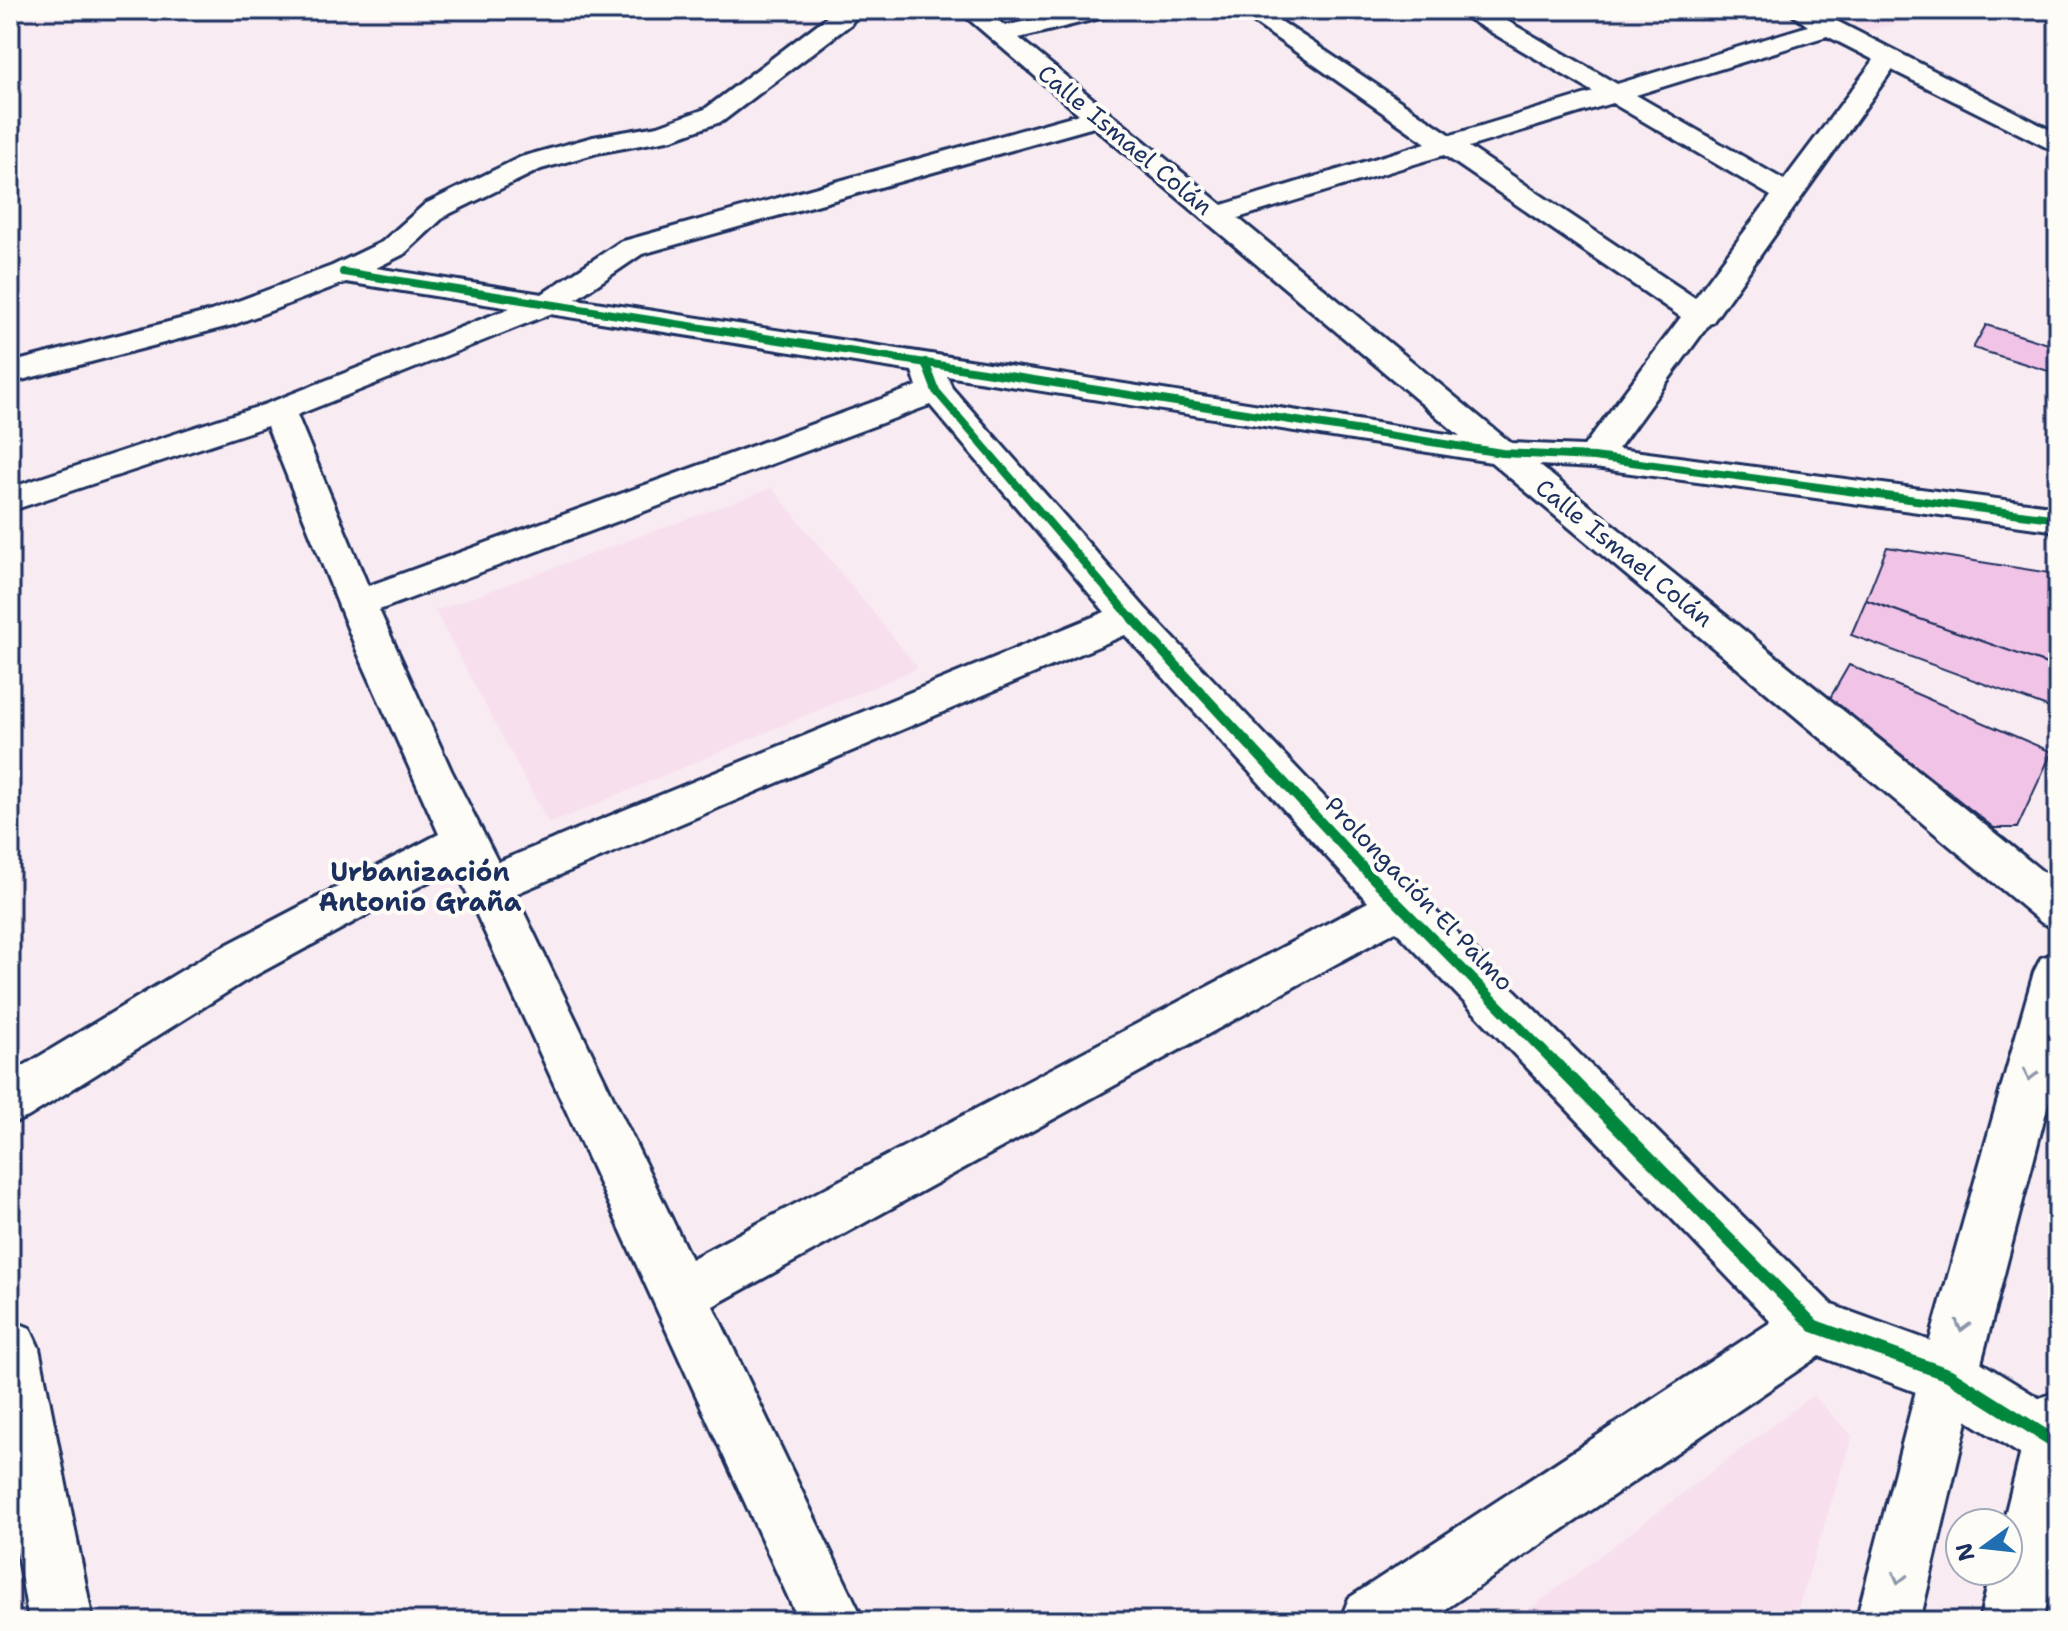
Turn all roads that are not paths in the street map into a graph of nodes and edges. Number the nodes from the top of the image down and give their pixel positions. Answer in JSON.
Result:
{"nodes":[{"id":1,"x":848,"y":10,"type":"edge"},
{"id":2,"x":970,"y":10,"type":"edge"},
{"id":3,"x":1103,"y":10,"type":"edge"},
{"id":4,"x":1248,"y":10,"type":"edge"},
{"id":5,"x":1471,"y":10,"type":"edge"},
{"id":6,"x":1794,"y":10,"type":"edge"},
{"id":7,"x":1830,"y":27,"type":"junction"},
{"id":8,"x":1000,"y":35,"type":"junction"},
{"id":9,"x":1888,"y":58,"type":"junction"},
{"id":10,"x":1615,"y":93,"type":"junction"},
{"id":11,"x":1098,"y":117,"type":"junction"},
{"id":12,"x":1447,"y":145,"type":"junction"},
{"id":13,"x":2058,"y":145,"type":"edge"},
{"id":14,"x":1788,"y":194,"type":"junction"},
{"id":15,"x":1216,"y":216,"type":"junction"},
{"id":16,"x":343,"y":272,"type":"junction"},
{"id":17,"x":547,"y":304,"type":"junction"},
{"id":18,"x":1701,"y":316,"type":"junction"},
{"id":19,"x":10,"y":373,"type":"edge"},
{"id":20,"x":930,"y":376,"type":"junction"},
{"id":21,"x":278,"y":411,"type":"junction"},
{"id":22,"x":1502,"y":453,"type":"junction"},
{"id":23,"x":1594,"y":457,"type":"junction"},
{"id":24,"x":10,"y":500,"type":"edge"},
{"id":25,"x":2058,"y":519,"type":"edge"},
{"id":26,"x":357,"y":604,"type":"junction"},
{"id":27,"x":1131,"y":617,"type":"junction"},
{"id":28,"x":464,"y":841,"type":"junction"},
{"id":29,"x":488,"y":886,"type":"junction"},
{"id":30,"x":1403,"y":905,"type":"junction"},
{"id":31,"x":2058,"y":910,"type":"edge"},
{"id":32,"x":2058,"y":972,"type":"edge"},
{"id":33,"x":10,"y":1101,"type":"edge"},
{"id":34,"x":678,"y":1295,"type":"junction"},
{"id":35,"x":1814,"y":1326,"type":"junction"},
{"id":36,"x":10,"y":1348,"type":"edge"},
{"id":37,"x":1949,"y":1375,"type":"junction"},
{"id":38,"x":2056,"y":1435,"type":"edge"},
{"id":39,"x":61,"y":1621,"type":"edge"},
{"id":40,"x":832,"y":1621,"type":"edge"},
{"id":41,"x":1372,"y":1621,"type":"edge"},
{"id":42,"x":1888,"y":1621,"type":"edge"},
{"id":43,"x":2011,"y":1621,"type":"edge"}],
"edges":[{"from":1,"to":16,"type":"street"},
{"from":2,"to":8,"type":"street","name":"Calle Ismael Colán"},
{"from":3,"to":8,"type":"street"},
{"from":4,"to":12,"type":"street"},
{"from":5,"to":10,"type":"street"},
{"from":6,"to":7,"type":"street"},
{"from":7,"to":9,"type":"street"},
{"from":7,"to":10,"type":"street"},
{"from":8,"to":11,"type":"street","name":"Calle Ismael Colán"},
{"from":9,"to":13,"type":"street"},
{"from":9,"to":14,"type":"street"},
{"from":10,"to":12,"type":"street"},
{"from":10,"to":14,"type":"street"},
{"from":11,"to":15,"type":"street","name":"Calle Ismael Colán"},
{"from":11,"to":17,"type":"street"},
{"from":12,"to":15,"type":"street"},
{"from":12,"to":18,"type":"street"},
{"from":14,"to":18,"type":"street"},
{"from":15,"to":22,"type":"street","name":"Calle Ismael Colán"},
{"from":16,"to":17,"type":"street"},
{"from":16,"to":19,"type":"street"},
{"from":17,"to":20,"type":"street"},
{"from":17,"to":21,"type":"street"},
{"from":18,"to":23,"type":"street"},
{"from":20,"to":22,"type":"street"},
{"from":20,"to":26,"type":"street"},
{"from":20,"to":27,"type":"street","name":"Prolongación El Palmo"},
{"from":21,"to":24,"type":"street"},
{"from":21,"to":26,"type":"street"},
{"from":22,"to":23,"type":"street"},
{"from":22,"to":31,"type":"street","name":"Calle Ismael Colán"},
{"from":23,"to":25,"type":"street"},
{"from":26,"to":28,"type":"street"},
{"from":27,"to":29,"type":"street"},
{"from":27,"to":30,"type":"street","name":"Prolongación El Palmo"},
{"from":28,"to":29,"type":"street"},
{"from":28,"to":33,"type":"street"},
{"from":29,"to":34,"type":"street"},
{"from":30,"to":34,"type":"street"},
{"from":30,"to":35,"type":"street","name":"Prolongación El Palmo"},
{"from":32,"to":37,"type":"street","one_way":true},
{"from":34,"to":40,"type":"street"},
{"from":35,"to":37,"type":"street","name":"Prolongación El Palmo"},
{"from":35,"to":41,"type":"street"},
{"from":36,"to":39,"type":"street"},
{"from":37,"to":38,"type":"street","name":"Prolongación El Palmo"},
{"from":37,"to":42,"type":"street","one_way":true},
{"from":38,"to":43,"type":"street"}]}
